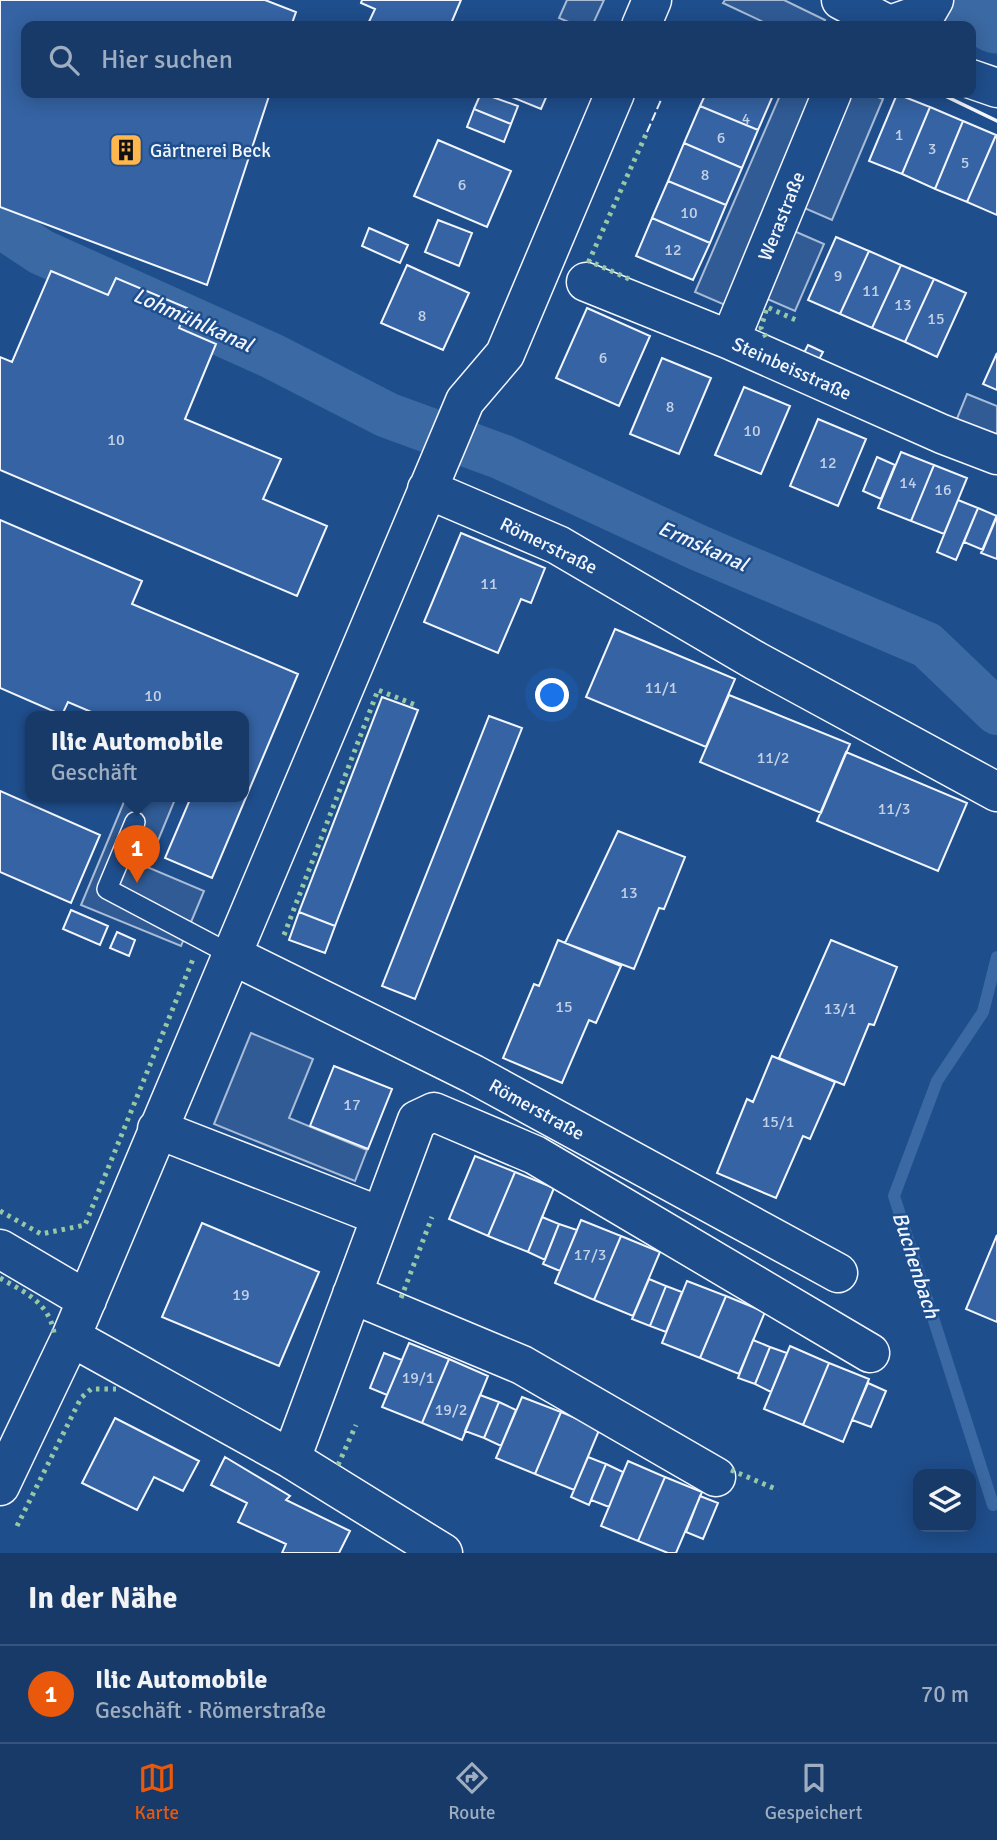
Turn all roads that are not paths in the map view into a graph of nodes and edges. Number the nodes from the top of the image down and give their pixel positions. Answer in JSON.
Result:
{"nodes":[{"id":1,"x":652,"y":0,"type":"edge"},
{"id":2,"x":841,"y":0,"type":"edge"},
{"id":3,"x":931,"y":6,"type":"edge"},
{"id":4,"x":644,"y":21,"type":"edge"},
{"id":5,"x":880,"y":21,"type":"edge"},
{"id":6,"x":900,"y":21,"type":"edge"},
{"id":7,"x":976,"y":81,"type":"edge"},
{"id":8,"x":997,"y":88,"type":"edge"},
{"id":9,"x":613,"y":98,"type":"edge"},
{"id":10,"x":830,"y":98,"type":"edge"},
{"id":11,"x":586,"y":282,"type":"dead end"},
{"id":12,"x":730,"y":340,"type":"junction"},
{"id":13,"x":997,"y":455,"type":"edge"},
{"id":14,"x":431,"y":479,"type":"junction"},
{"id":15,"x":997,"y":792,"type":"edge"},
{"id":16,"x":135,"y":822,"type":"dead end"},
{"id":17,"x":230,"y":954,"type":"junction"},
{"id":18,"x":157,"y":1129,"type":"junction"},
{"id":19,"x":380,"y":1216,"type":"junction"},
{"id":20,"x":0,"y":1249,"type":"edge"},
{"id":21,"x":838,"y":1273,"type":"dead end"},
{"id":22,"x":352,"y":1294,"type":"junction"},
{"id":23,"x":87,"y":1300,"type":"junction"},
{"id":24,"x":71,"y":1338,"type":"junction"},
{"id":25,"x":870,"y":1353,"type":"dead end"},
{"id":26,"x":291,"y":1459,"type":"junction"},
{"id":27,"x":716,"y":1477,"type":"dead end"},
{"id":28,"x":0,"y":1486,"type":"edge"},
{"id":29,"x":443,"y":1553,"type":"edge"}],
"edges":[{"from":1,"to":4,"type":"street"},
{"from":2,"to":5,"type":"street"},
{"from":3,"to":6,"type":"street"},
{"from":7,"to":8,"type":"street"},
{"from":9,"to":14,"type":"street"},
{"from":10,"to":12,"type":"street","name":"Werastraße"},
{"from":11,"to":12,"type":"street","name":"Steinbeisstraße"},
{"from":12,"to":13,"type":"street","name":"Steinbeisstraße"},
{"from":14,"to":15,"type":"street","name":"Römerstraße"},
{"from":14,"to":17,"type":"street"},
{"from":16,"to":17,"type":"lane"},
{"from":17,"to":18,"type":"street"},
{"from":17,"to":21,"type":"street","name":"Römerstraße"},
{"from":18,"to":19,"type":"street"},
{"from":18,"to":23,"type":"street"},
{"from":19,"to":22,"type":"street"},
{"from":19,"to":25,"type":"street"},
{"from":20,"to":23,"type":"street"},
{"from":22,"to":26,"type":"street"},
{"from":22,"to":27,"type":"street"},
{"from":23,"to":24,"type":"street"},
{"from":24,"to":26,"type":"street"},
{"from":24,"to":28,"type":"street"},
{"from":26,"to":29,"type":"street"}]}
